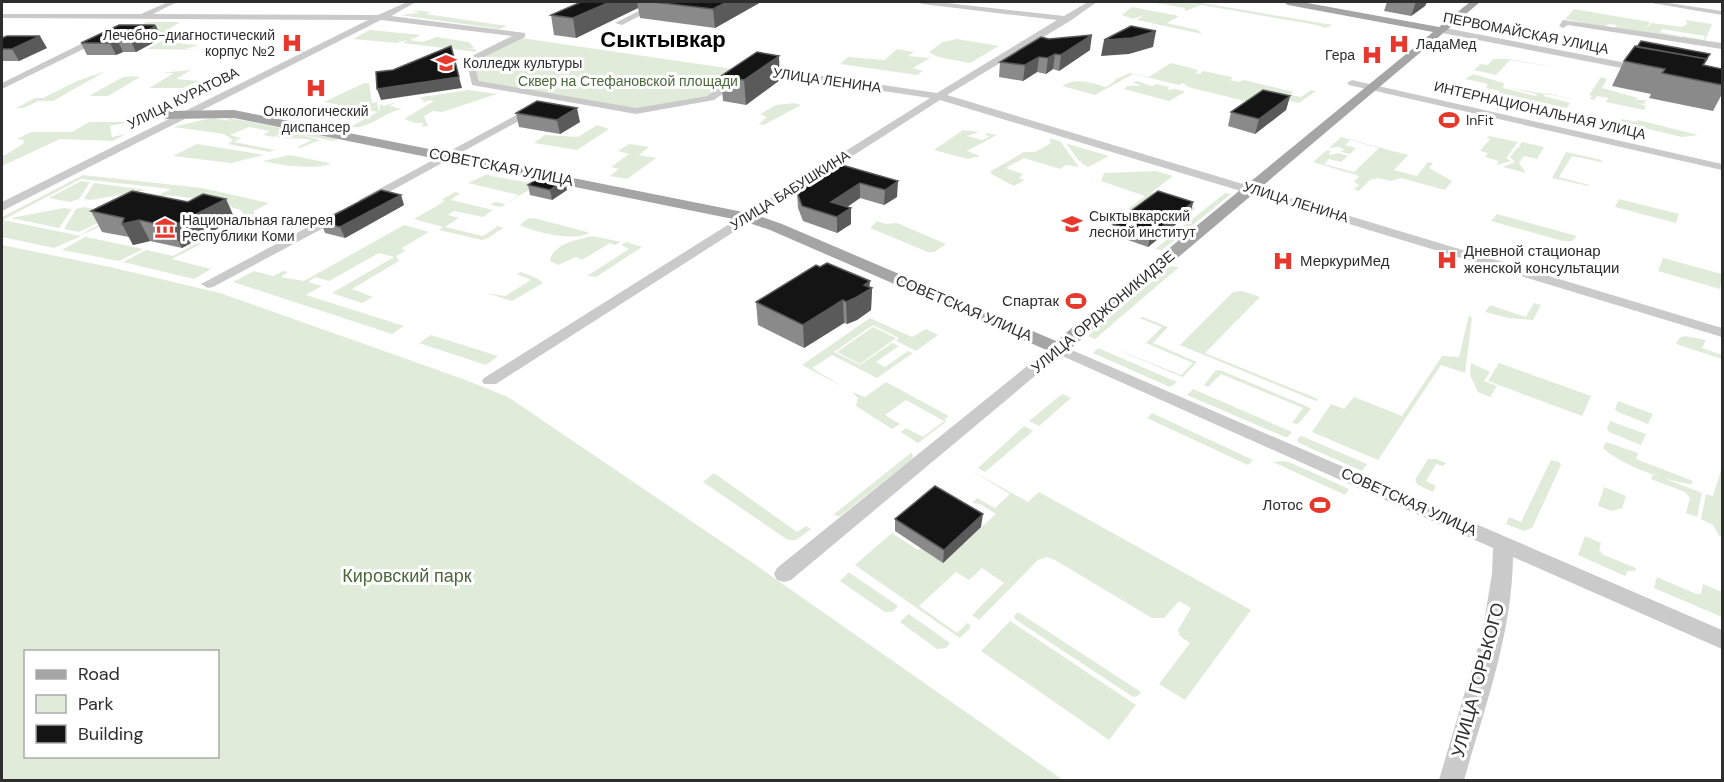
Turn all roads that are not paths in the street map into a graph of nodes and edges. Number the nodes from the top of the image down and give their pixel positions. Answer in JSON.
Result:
{"nodes":[{"id":1,"x":173,"y":2,"type":"edge"},
{"id":2,"x":412,"y":2,"type":"edge"},
{"id":3,"x":662,"y":2,"type":"edge"},
{"id":4,"x":922,"y":2,"type":"edge"},
{"id":5,"x":1093,"y":2,"type":"edge"},
{"id":6,"x":1288,"y":2,"type":"edge"},
{"id":7,"x":1474,"y":2,"type":"edge"},
{"id":8,"x":1650,"y":2,"type":"edge"},
{"id":9,"x":1722,"y":13,"type":"edge"},
{"id":10,"x":2,"y":16,"type":"edge"},
{"id":11,"x":140,"y":18,"type":"junction"},
{"id":12,"x":1066,"y":18,"type":"junction"},
{"id":13,"x":378,"y":19,"type":"junction"},
{"id":14,"x":1082,"y":21,"type":"dead end"},
{"id":15,"x":619,"y":23,"type":"dead end"},
{"id":16,"x":1563,"y":26,"type":"dead end"},
{"id":17,"x":1440,"y":30,"type":"junction"},
{"id":18,"x":1722,"y":46,"type":"edge"},
{"id":19,"x":1651,"y":70,"type":"edge"},
{"id":20,"x":1352,"y":83,"type":"dead end"},
{"id":21,"x":2,"y":86,"type":"edge"},
{"id":22,"x":1371,"y":87,"type":"junction"},
{"id":23,"x":938,"y":96,"type":"junction"},
{"id":24,"x":554,"y":98,"type":"junction"},
{"id":25,"x":187,"y":114,"type":"junction"},
{"id":26,"x":165,"y":115,"type":"dead end"},
{"id":27,"x":448,"y":156,"type":"junction"},
{"id":28,"x":1722,"y":167,"type":"edge"},
{"id":29,"x":1250,"y":188,"type":"junction"},
{"id":30,"x":2,"y":207,"type":"edge"},
{"id":31,"x":747,"y":217,"type":"junction"},
{"id":32,"x":208,"y":285,"type":"dead end"},
{"id":33,"x":1722,"y":333,"type":"edge"},
{"id":34,"x":1058,"y":349,"type":"junction"},
{"id":35,"x":490,"y":381,"type":"dead end"},
{"id":36,"x":1503,"y":543,"type":"junction"},
{"id":37,"x":784,"y":574,"type":"dead end"},
{"id":38,"x":1722,"y":640,"type":"edge"},
{"id":39,"x":1451,"y":780,"type":"edge"}],
"edges":[{"from":1,"to":11,"type":"street"},
{"from":2,"to":13,"type":"street","name":"УЛИЦА КУРАТОВА"},
{"from":3,"to":15,"type":"street"},
{"from":4,"to":12,"type":"street"},
{"from":5,"to":12,"type":"street","name":"УЛИЦА БАБУШКИНА"},
{"from":6,"to":17,"type":"main road","name":"ПЕРВОМАЙСКАЯ УЛИЦА"},
{"from":7,"to":17,"type":"main road","name":"УЛИЦА ОРДЖОНИКИДЗЕ"},
{"from":8,"to":9,"type":"street"},
{"from":10,"to":11,"type":"street","name":"УЛИЦА ЛЕНИНА"},
{"from":11,"to":13,"type":"street","name":"УЛИЦА ЛЕНИНА"},
{"from":11,"to":21,"type":"street"},
{"from":12,"to":14,"type":"street"},
{"from":12,"to":23,"type":"street","name":"УЛИЦА БАБУШКИНА"},
{"from":13,"to":24,"type":"street","name":"УЛИЦА ЛЕНИНА"},
{"from":13,"to":25,"type":"street","name":"УЛИЦА КУРАТОВА"},
{"from":16,"to":18,"type":"street"},
{"from":17,"to":19,"type":"street","name":"ПЕРВОМАЙСКАЯ УЛИЦА"},
{"from":17,"to":22,"type":"main road","name":"УЛИЦА ОРДЖОНИКИДЗЕ"},
{"from":20,"to":22,"type":"street","name":"ИНТЕРНАЦИОНАЛЬНАЯ УЛИЦА"},
{"from":22,"to":28,"type":"street","name":"ИНТЕРНАЦИОНАЛЬНАЯ УЛИЦА"},
{"from":22,"to":29,"type":"main road","name":"УЛИЦА ОРДЖОНИКИДЗЕ"},
{"from":23,"to":24,"type":"street","name":"УЛИЦА ЛЕНИНА"},
{"from":23,"to":29,"type":"street","name":"УЛИЦА ЛЕНИНА"},
{"from":23,"to":31,"type":"street","name":"УЛИЦА БАБУШКИНА"},
{"from":24,"to":27,"type":"street"},
{"from":25,"to":26,"type":"main road","name":"СОВЕТСКАЯ УЛИЦА"},
{"from":25,"to":27,"type":"main road","name":"СОВЕТСКАЯ УЛИЦА"},
{"from":25,"to":30,"type":"street","name":"УЛИЦА КУРАТОВА"},
{"from":27,"to":31,"type":"main road","name":"СОВЕТСКАЯ УЛИЦА"},
{"from":27,"to":32,"type":"street"},
{"from":29,"to":33,"type":"street","name":"УЛИЦА ЛЕНИНА"},
{"from":29,"to":34,"type":"main road","name":"УЛИЦА ОРДЖОНИКИДЗЕ"},
{"from":31,"to":34,"type":"main road","name":"СОВЕТСКАЯ УЛИЦА"},
{"from":31,"to":35,"type":"street","name":"УЛИЦА БАБУШКИНА"},
{"from":34,"to":36,"type":"street","name":"СОВЕТСКАЯ УЛИЦА"},
{"from":34,"to":37,"type":"street","name":"УЛИЦА ОРДЖОНИКИДЗЕ"},
{"from":36,"to":38,"type":"street","name":"СОВЕТСКАЯ УЛИЦА"},
{"from":36,"to":39,"type":"street","name":"УЛИЦА ГОРЬКОГО"}]}
